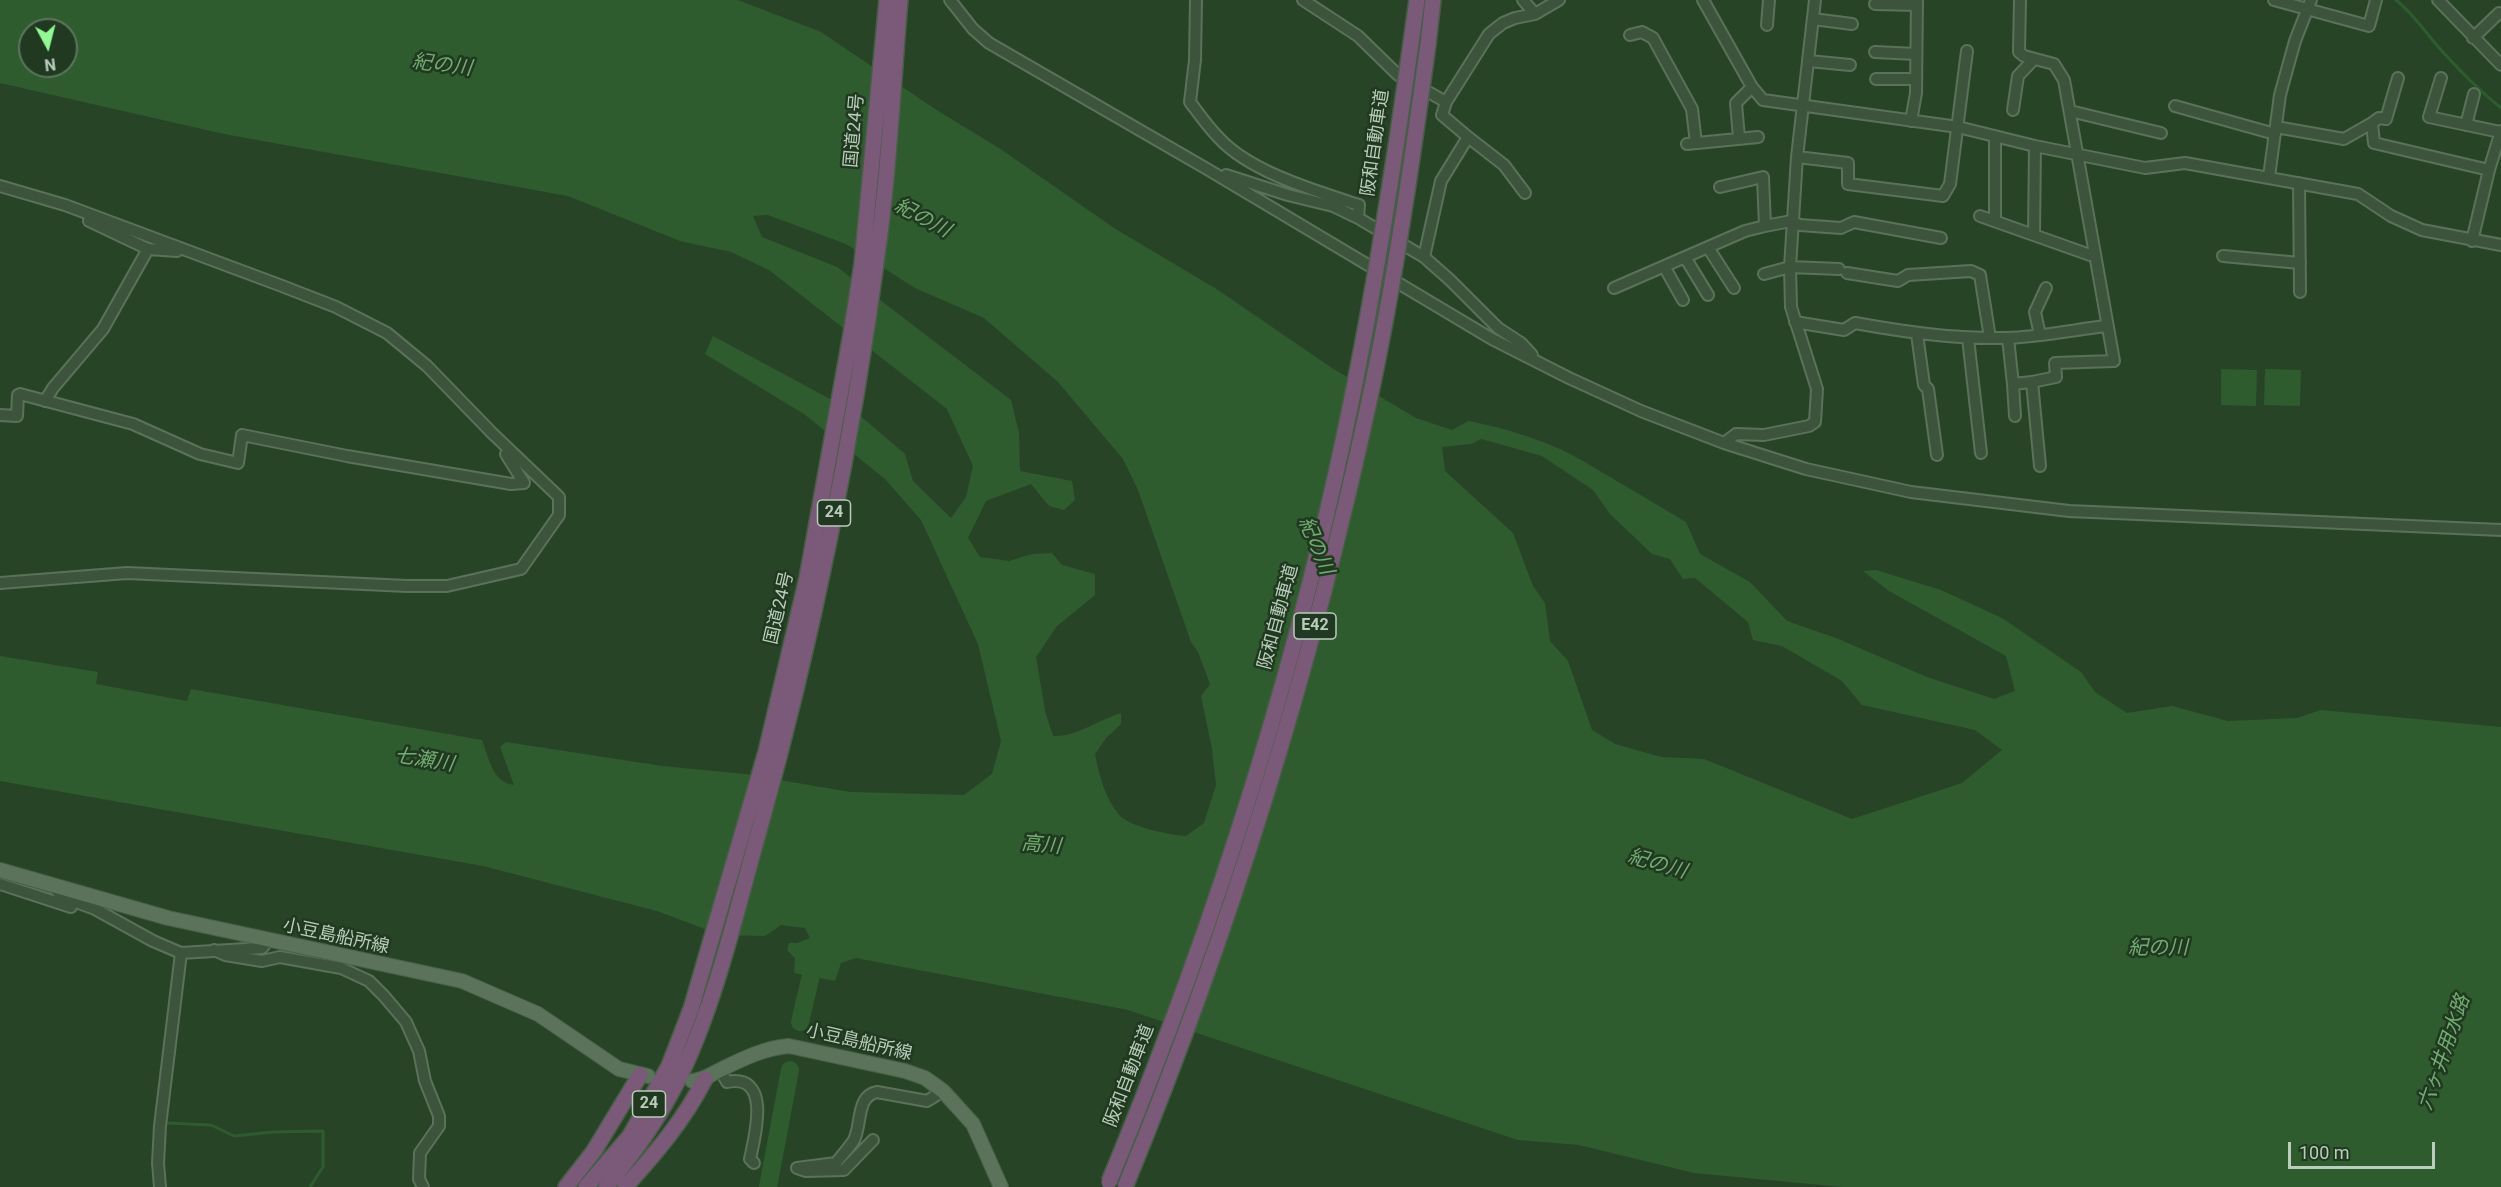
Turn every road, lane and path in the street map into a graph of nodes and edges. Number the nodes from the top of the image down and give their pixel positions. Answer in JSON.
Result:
{"nodes":[{"id":1,"x":887,"y":0,"type":"edge"},
{"id":2,"x":900,"y":0,"type":"edge"},
{"id":3,"x":950,"y":0,"type":"edge"},
{"id":4,"x":1196,"y":0,"type":"edge"},
{"id":5,"x":1303,"y":0,"type":"edge"},
{"id":6,"x":1417,"y":0,"type":"edge"},
{"id":7,"x":1433,"y":0,"type":"edge"},
{"id":8,"x":1522,"y":0,"type":"edge"},
{"id":9,"x":1559,"y":0,"type":"edge"},
{"id":10,"x":1702,"y":0,"type":"edge"},
{"id":11,"x":1769,"y":0,"type":"edge"},
{"id":12,"x":1815,"y":0,"type":"edge"},
{"id":13,"x":2020,"y":0,"type":"edge"},
{"id":14,"x":2274,"y":0,"type":"edge"},
{"id":15,"x":2376,"y":0,"type":"edge"},
{"id":16,"x":2438,"y":0,"type":"edge"},
{"id":17,"x":1917,"y":3,"type":"edge"},
{"id":18,"x":1875,"y":4,"type":"dead end"},
{"id":19,"x":2309,"y":5,"type":"edge"},
{"id":20,"x":1535,"y":14,"type":"junction"},
{"id":21,"x":2499,"y":14,"type":"dead end"},
{"id":22,"x":1813,"y":19,"type":"junction"},
{"id":23,"x":1852,"y":24,"type":"dead end"},
{"id":24,"x":1767,"y":25,"type":"dead end"},
{"id":25,"x":1630,"y":34,"type":"dead end"},
{"id":26,"x":2473,"y":38,"type":"junction"},
{"id":27,"x":1967,"y":51,"type":"dead end"},
{"id":28,"x":1875,"y":52,"type":"dead end"},
{"id":29,"x":1916,"y":54,"type":"junction"},
{"id":30,"x":2034,"y":59,"type":"junction"},
{"id":31,"x":1809,"y":61,"type":"junction"},
{"id":32,"x":1850,"y":65,"type":"dead end"},
{"id":33,"x":2501,"y":65,"type":"edge"},
{"id":34,"x":2398,"y":78,"type":"dead end"},
{"id":35,"x":2441,"y":78,"type":"dead end"},
{"id":36,"x":1876,"y":79,"type":"dead end"},
{"id":37,"x":1916,"y":79,"type":"junction"},
{"id":38,"x":1752,"y":87,"type":"junction"},
{"id":39,"x":2474,"y":94,"type":"dead end"},
{"id":40,"x":1446,"y":102,"type":"junction"},
{"id":41,"x":1803,"y":106,"type":"junction"},
{"id":42,"x":2175,"y":106,"type":"dead end"},
{"id":43,"x":2013,"y":110,"type":"dead end"},
{"id":44,"x":2070,"y":111,"type":"junction"},
{"id":45,"x":1911,"y":121,"type":"junction"},
{"id":46,"x":2372,"y":123,"type":"junction"},
{"id":47,"x":2466,"y":125,"type":"junction"},
{"id":48,"x":1958,"y":127,"type":"junction"},
{"id":49,"x":2275,"y":131,"type":"junction"},
{"id":50,"x":2501,"y":132,"type":"edge"},
{"id":51,"x":2161,"y":133,"type":"dead end"},
{"id":52,"x":1995,"y":136,"type":"junction"},
{"id":53,"x":1468,"y":137,"type":"junction"},
{"id":54,"x":1758,"y":137,"type":"dead end"},
{"id":55,"x":1738,"y":138,"type":"junction"},
{"id":56,"x":2035,"y":146,"type":"junction"},
{"id":57,"x":2078,"y":155,"type":"junction"},
{"id":58,"x":1797,"y":157,"type":"junction"},
{"id":59,"x":1207,"y":169,"type":"junction"},
{"id":60,"x":2489,"y":170,"type":"junction"},
{"id":61,"x":2269,"y":177,"type":"junction"},
{"id":62,"x":2299,"y":183,"type":"junction"},
{"id":63,"x":0,"y":186,"type":"edge"},
{"id":64,"x":1720,"y":187,"type":"dead end"},
{"id":65,"x":1525,"y":193,"type":"dead end"},
{"id":66,"x":32,"y":194,"type":"junction"},
{"id":67,"x":1980,"y":216,"type":"dead end"},
{"id":68,"x":1358,"y":218,"type":"junction"},
{"id":69,"x":1791,"y":221,"type":"junction"},
{"id":70,"x":1995,"y":221,"type":"junction"},
{"id":71,"x":1765,"y":226,"type":"junction"},
{"id":72,"x":2034,"y":235,"type":"junction"},
{"id":73,"x":1941,"y":238,"type":"dead end"},
{"id":74,"x":2472,"y":241,"type":"junction"},
{"id":75,"x":2501,"y":245,"type":"edge"},
{"id":76,"x":148,"y":249,"type":"junction"},
{"id":77,"x":1709,"y":249,"type":"junction"},
{"id":78,"x":194,"y":253,"type":"junction"},
{"id":79,"x":2091,"y":255,"type":"dead end"},
{"id":80,"x":2223,"y":256,"type":"dead end"},
{"id":81,"x":1424,"y":257,"type":"junction"},
{"id":82,"x":1686,"y":259,"type":"junction"},
{"id":83,"x":2300,"y":263,"type":"junction"},
{"id":84,"x":1790,"y":267,"type":"junction"},
{"id":85,"x":1665,"y":268,"type":"junction"},
{"id":86,"x":1764,"y":274,"type":"dead end"},
{"id":87,"x":1614,"y":288,"type":"dead end"},
{"id":88,"x":1734,"y":288,"type":"dead end"},
{"id":89,"x":2046,"y":288,"type":"dead end"},
{"id":90,"x":2301,"y":292,"type":"dead end"},
{"id":91,"x":1708,"y":295,"type":"dead end"},
{"id":92,"x":1683,"y":300,"type":"dead end"},
{"id":93,"x":1795,"y":322,"type":"junction"},
{"id":94,"x":2106,"y":326,"type":"junction"},
{"id":95,"x":1917,"y":334,"type":"junction"},
{"id":96,"x":2040,"y":335,"type":"junction"},
{"id":97,"x":1968,"y":338,"type":"junction"},
{"id":98,"x":1990,"y":338,"type":"junction"},
{"id":99,"x":2008,"y":338,"type":"junction"},
{"id":100,"x":1537,"y":360,"type":"junction"},
{"id":101,"x":2032,"y":382,"type":"junction"},
{"id":102,"x":2013,"y":384,"type":"junction"},
{"id":103,"x":45,"y":401,"type":"junction"},
{"id":104,"x":0,"y":415,"type":"edge"},
{"id":105,"x":2015,"y":416,"type":"dead end"},
{"id":106,"x":492,"y":434,"type":"junction"},
{"id":107,"x":1724,"y":442,"type":"junction"},
{"id":108,"x":1981,"y":453,"type":"dead end"},
{"id":109,"x":1937,"y":455,"type":"dead end"},
{"id":110,"x":2040,"y":466,"type":"dead end"},
{"id":111,"x":2501,"y":530,"type":"edge"},
{"id":112,"x":0,"y":583,"type":"edge"},
{"id":113,"x":0,"y":870,"type":"edge"},
{"id":114,"x":0,"y":884,"type":"edge"},
{"id":115,"x":52,"y":885,"type":"junction"},
{"id":116,"x":107,"y":915,"type":"junction"},
{"id":117,"x":268,"y":941,"type":"junction"},
{"id":118,"x":214,"y":950,"type":"junction"},
{"id":119,"x":181,"y":953,"type":"junction"},
{"id":120,"x":698,"y":1011,"type":"junction"},
{"id":121,"x":720,"y":1070,"type":"junction"},
{"id":122,"x":644,"y":1075,"type":"joint"},
{"id":123,"x":698,"y":1080,"type":"joint"},
{"id":124,"x":943,"y":1091,"type":"junction"},
{"id":125,"x":873,"y":1140,"type":"dead end"},
{"id":126,"x":754,"y":1162,"type":"dead end"},
{"id":127,"x":1108,"y":1184,"type":"edge"},
{"id":128,"x":160,"y":1187,"type":"edge"},
{"id":129,"x":423,"y":1187,"type":"edge"},
{"id":130,"x":566,"y":1187,"type":"edge"},
{"id":131,"x":586,"y":1187,"type":"edge"},
{"id":132,"x":606,"y":1187,"type":"edge"},
{"id":133,"x":625,"y":1187,"type":"edge"},
{"id":134,"x":1001,"y":1187,"type":"edge"},
{"id":135,"x":1125,"y":1187,"type":"edge"}],
"edges":[{"from":1,"to":120,"type":"highway","name":"国道24号","number":"24"},
{"from":2,"to":120,"type":"highway","name":"国道24号","number":"24"},
{"from":3,"to":59,"type":"street"},
{"from":4,"to":68,"type":"street"},
{"from":5,"to":40,"type":"street"},
{"from":6,"to":127,"type":"highway","name":"阪和自動車道","number":"E42","bridge":true},
{"from":7,"to":135,"type":"highway","name":"阪和自動車道","number":"E42","bridge":true},
{"from":8,"to":20,"type":"street"},
{"from":9,"to":20,"type":"street"},
{"from":10,"to":38,"type":"street"},
{"from":11,"to":24,"type":"street"},
{"from":12,"to":22,"type":"street"},
{"from":13,"to":30,"type":"street"},
{"from":14,"to":19,"type":"street"},
{"from":15,"to":19,"type":"street"},
{"from":16,"to":26,"type":"street"},
{"from":17,"to":18,"type":"street"},
{"from":17,"to":29,"type":"street"},
{"from":19,"to":49,"type":"street"},
{"from":20,"to":40,"type":"street"},
{"from":21,"to":26,"type":"street"},
{"from":22,"to":23,"type":"street"},
{"from":22,"to":31,"type":"street"},
{"from":25,"to":55,"type":"street"},
{"from":26,"to":33,"type":"street"},
{"from":27,"to":48,"type":"street"},
{"from":28,"to":29,"type":"street"},
{"from":29,"to":37,"type":"street"},
{"from":30,"to":43,"type":"street"},
{"from":30,"to":44,"type":"street"},
{"from":31,"to":32,"type":"street"},
{"from":31,"to":41,"type":"street"},
{"from":34,"to":46,"type":"street"},
{"from":35,"to":47,"type":"street"},
{"from":36,"to":37,"type":"street"},
{"from":37,"to":45,"type":"street"},
{"from":38,"to":41,"type":"street"},
{"from":38,"to":55,"type":"street"},
{"from":39,"to":47,"type":"street"},
{"from":40,"to":53,"type":"street"},
{"from":41,"to":45,"type":"street"},
{"from":41,"to":58,"type":"street"},
{"from":42,"to":49,"type":"street"},
{"from":44,"to":51,"type":"street"},
{"from":44,"to":57,"type":"street"},
{"from":45,"to":48,"type":"street"},
{"from":46,"to":49,"type":"street"},
{"from":46,"to":60,"type":"street"},
{"from":47,"to":50,"type":"street"},
{"from":48,"to":52,"type":"street"},
{"from":48,"to":58,"type":"street"},
{"from":49,"to":61,"type":"street"},
{"from":50,"to":60,"type":"street"},
{"from":52,"to":56,"type":"street"},
{"from":52,"to":70,"type":"street"},
{"from":53,"to":65,"type":"street"},
{"from":53,"to":81,"type":"street"},
{"from":54,"to":55,"type":"street"},
{"from":56,"to":57,"type":"street"},
{"from":56,"to":72,"type":"street"},
{"from":57,"to":61,"type":"street"},
{"from":57,"to":94,"type":"street"},
{"from":58,"to":69,"type":"street"},
{"from":59,"to":68,"type":"street"},
{"from":59,"to":100,"type":"street"},
{"from":60,"to":74,"type":"street"},
{"from":61,"to":62,"type":"street"},
{"from":62,"to":74,"type":"street"},
{"from":62,"to":83,"type":"street"},
{"from":63,"to":66,"type":"street"},
{"from":64,"to":71,"type":"street"},
{"from":66,"to":76,"type":"street"},
{"from":66,"to":78,"type":"street"},
{"from":67,"to":70,"type":"street"},
{"from":68,"to":81,"type":"street"},
{"from":69,"to":71,"type":"street"},
{"from":69,"to":73,"type":"street"},
{"from":69,"to":84,"type":"street"},
{"from":70,"to":72,"type":"street"},
{"from":71,"to":77,"type":"street"},
{"from":72,"to":79,"type":"street"},
{"from":74,"to":75,"type":"street"},
{"from":76,"to":78,"type":"street"},
{"from":76,"to":103,"type":"street"},
{"from":77,"to":82,"type":"street"},
{"from":77,"to":88,"type":"street"},
{"from":78,"to":106,"type":"street"},
{"from":80,"to":83,"type":"street"},
{"from":81,"to":100,"type":"street"},
{"from":82,"to":85,"type":"street"},
{"from":82,"to":91,"type":"street"},
{"from":83,"to":90,"type":"street"},
{"from":84,"to":86,"type":"street"},
{"from":84,"to":93,"type":"street"},
{"from":84,"to":98,"type":"street"},
{"from":85,"to":87,"type":"street"},
{"from":85,"to":92,"type":"street"},
{"from":89,"to":96,"type":"street"},
{"from":93,"to":95,"type":"street"},
{"from":93,"to":107,"type":"street"},
{"from":94,"to":96,"type":"street"},
{"from":94,"to":101,"type":"street"},
{"from":95,"to":97,"type":"street"},
{"from":95,"to":109,"type":"street"},
{"from":96,"to":99,"type":"street"},
{"from":97,"to":98,"type":"street"},
{"from":97,"to":108,"type":"street"},
{"from":98,"to":99,"type":"street"},
{"from":99,"to":102,"type":"street"},
{"from":100,"to":107,"type":"street"},
{"from":101,"to":102,"type":"street"},
{"from":101,"to":110,"type":"street"},
{"from":102,"to":105,"type":"street"},
{"from":103,"to":104,"type":"street"},
{"from":103,"to":106,"type":"street"},
{"from":106,"to":112,"type":"street"},
{"from":107,"to":111,"type":"street"},
{"from":113,"to":115,"type":"main road","name":"小豆島船所線"},
{"from":114,"to":116,"type":"street"},
{"from":115,"to":116,"type":"street"},
{"from":115,"to":117,"type":"main road","name":"小豆島船所線"},
{"from":116,"to":119,"type":"street"},
{"from":117,"to":118,"type":"street"},
{"from":117,"to":122,"type":"main road","name":"小豆島船所線"},
{"from":118,"to":119,"type":"street"},
{"from":118,"to":129,"type":"street"},
{"from":119,"to":128,"type":"street"},
{"from":120,"to":131,"type":"highway","name":"国道24号","number":"24"},
{"from":120,"to":132,"type":"highway","name":"国道24号","number":"24"},
{"from":121,"to":123,"type":"main road","name":"小豆島船所線"},
{"from":121,"to":124,"type":"main road","name":"小豆島船所線"},
{"from":121,"to":126,"type":"street"},
{"from":122,"to":130,"type":"highway","number":"24"},
{"from":123,"to":133,"type":"highway","number":"24"},
{"from":124,"to":125,"type":"street"},
{"from":124,"to":134,"type":"main road","name":"小豆島船所線"}]}
